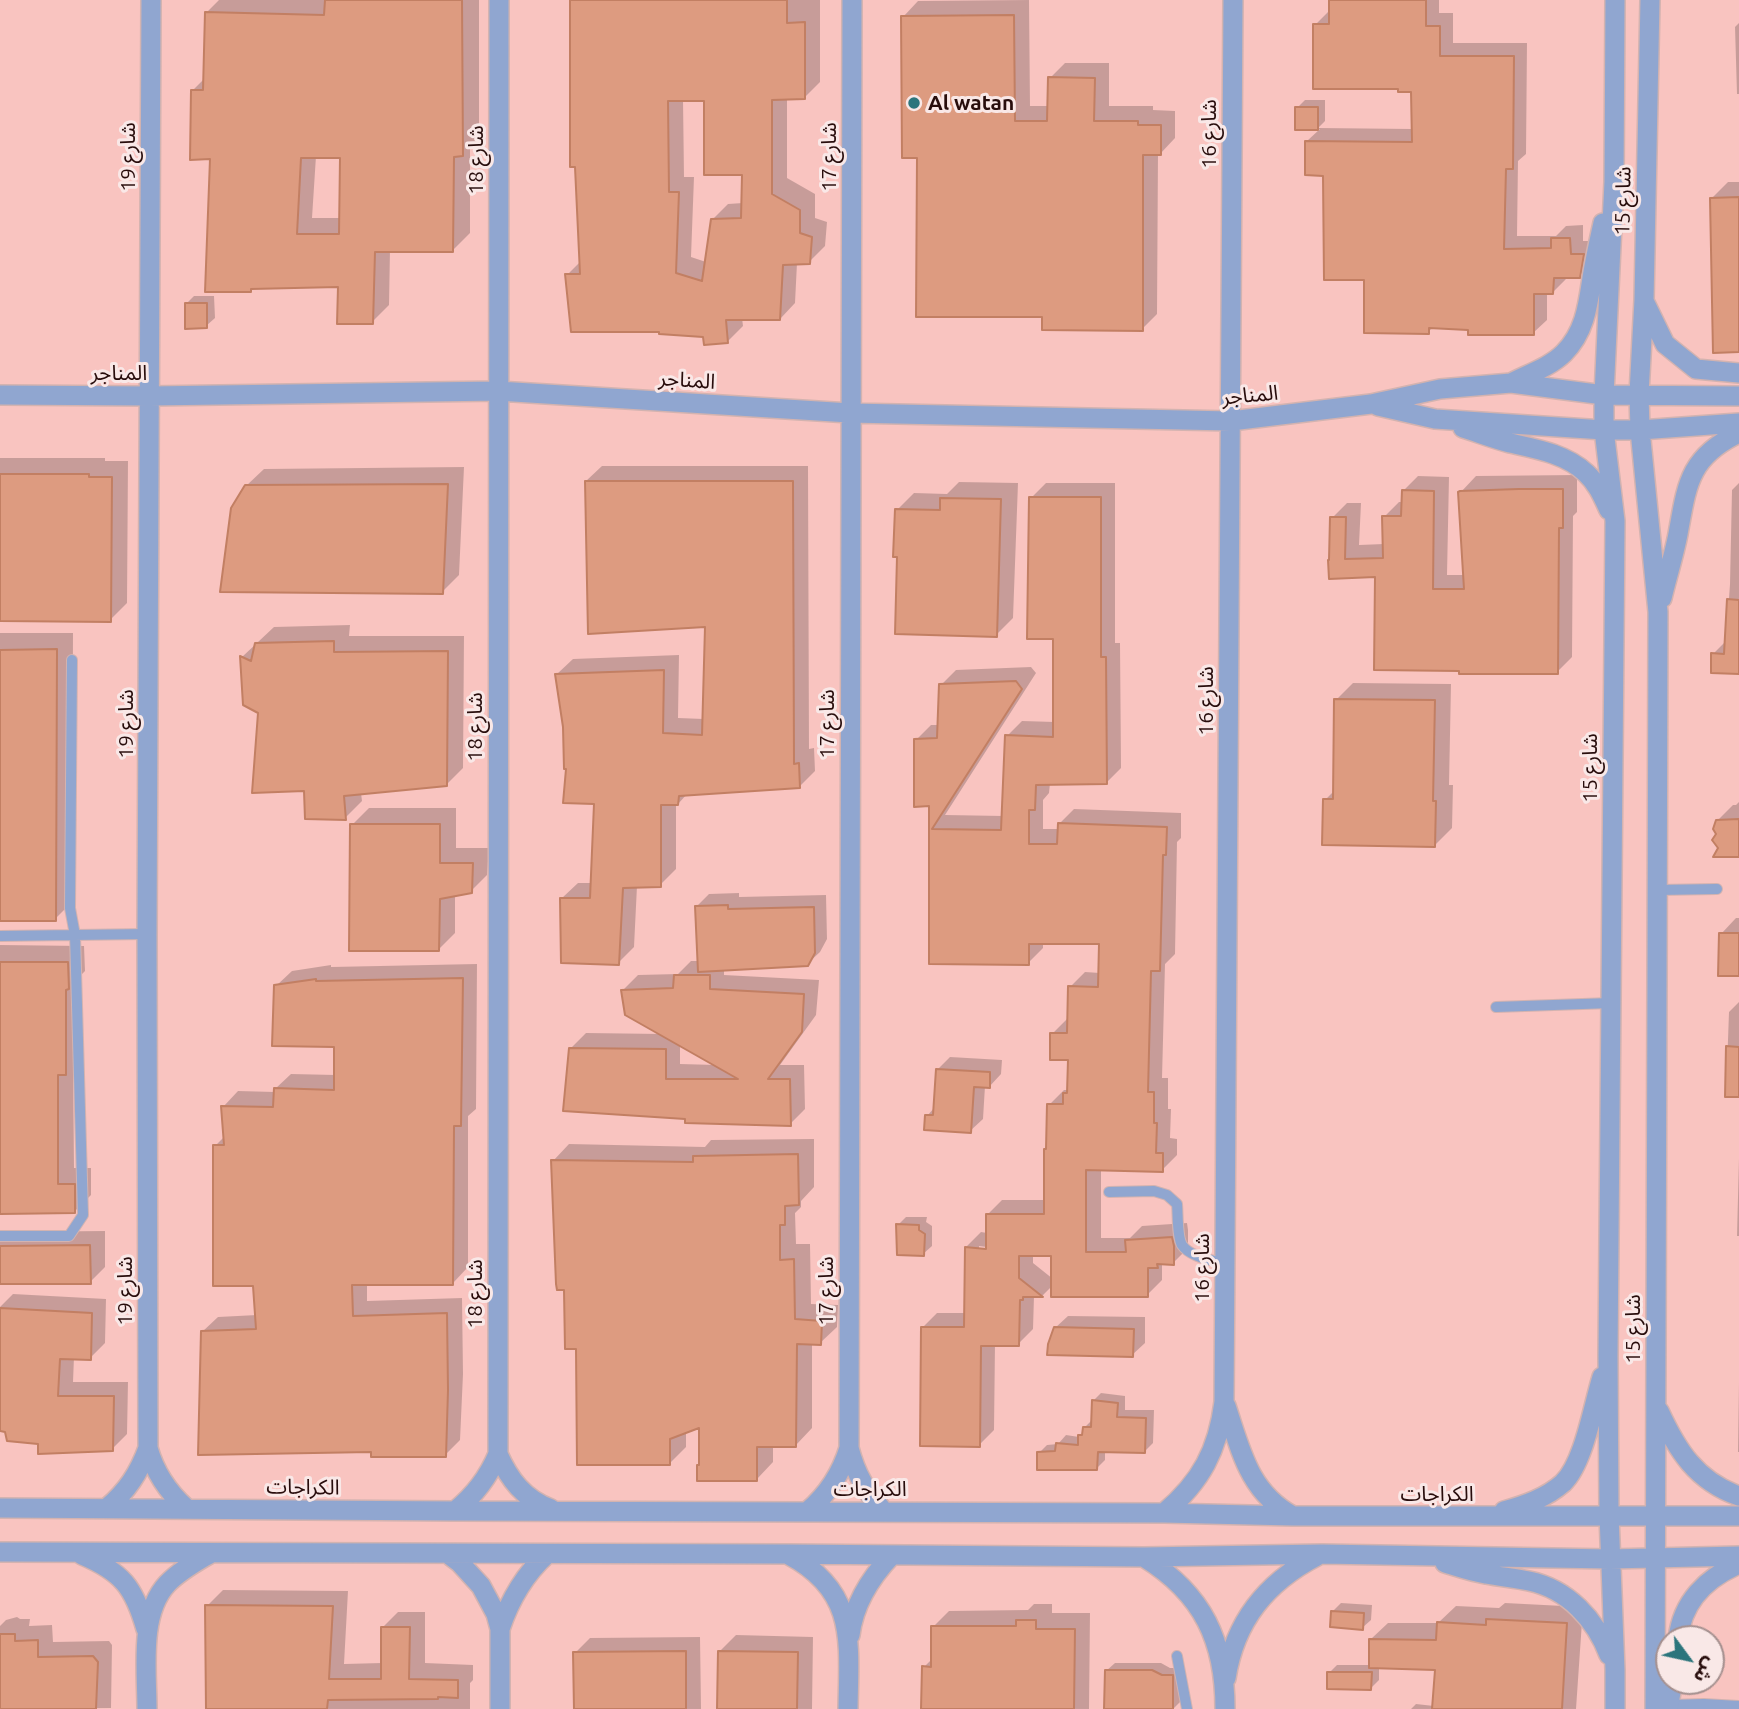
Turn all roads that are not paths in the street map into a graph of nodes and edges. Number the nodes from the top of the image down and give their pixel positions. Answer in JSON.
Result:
{"nodes":[{"id":1,"x":151,"y":0,"type":"edge"},
{"id":2,"x":499,"y":0,"type":"edge"},
{"id":3,"x":852,"y":0,"type":"edge"},
{"id":4,"x":1233,"y":0,"type":"edge"},
{"id":5,"x":1615,"y":0,"type":"edge"},
{"id":6,"x":1650,"y":0,"type":"edge"},
{"id":7,"x":1614,"y":182,"type":"junction"},
{"id":8,"x":1644,"y":300,"type":"junction"},
{"id":9,"x":1739,"y":373,"type":"edge"},
{"id":10,"x":1511,"y":383,"type":"junction"},
{"id":11,"x":498,"y":391,"type":"junction"},
{"id":12,"x":1639,"y":394,"type":"junction"},
{"id":13,"x":0,"y":395,"type":"edge"},
{"id":14,"x":1604,"y":395,"type":"junction"},
{"id":15,"x":150,"y":396,"type":"junction"},
{"id":16,"x":1739,"y":397,"type":"edge"},
{"id":17,"x":1371,"y":404,"type":"junction"},
{"id":18,"x":850,"y":412,"type":"junction"},
{"id":19,"x":1435,"y":419,"type":"junction"},
{"id":20,"x":1231,"y":421,"type":"junction"},
{"id":21,"x":1739,"y":423,"type":"edge"},
{"id":22,"x":1604,"y":430,"type":"junction"},
{"id":23,"x":1640,"y":430,"type":"junction"},
{"id":24,"x":1739,"y":433,"type":"edge"},
{"id":25,"x":1615,"y":521,"type":"junction"},
{"id":26,"x":1658,"y":612,"type":"junction"},
{"id":27,"x":72,"y":660,"type":"dead end"},
{"id":28,"x":1717,"y":889,"type":"dead end"},
{"id":29,"x":1657,"y":890,"type":"junction"},
{"id":30,"x":147,"y":934,"type":"junction"},
{"id":31,"x":75,"y":935,"type":"junction"},
{"id":32,"x":0,"y":936,"type":"edge"},
{"id":33,"x":1611,"y":1003,"type":"junction"},
{"id":34,"x":1496,"y":1007,"type":"dead end"},
{"id":35,"x":1109,"y":1192,"type":"dead end"},
{"id":36,"x":0,"y":1236,"type":"edge"},
{"id":37,"x":1225,"y":1264,"type":"junction"},
{"id":38,"x":1608,"y":1356,"type":"junction"},
{"id":39,"x":1224,"y":1402,"type":"junction"},
{"id":40,"x":1656,"y":1404,"type":"junction"},
{"id":41,"x":148,"y":1448,"type":"junction"},
{"id":42,"x":849,"y":1448,"type":"junction"},
{"id":43,"x":498,"y":1454,"type":"junction"},
{"id":44,"x":1739,"y":1496,"type":"edge"},
{"id":45,"x":0,"y":1508,"type":"edge"},
{"id":46,"x":107,"y":1508,"type":"junction"},
{"id":47,"x":186,"y":1508,"type":"junction"},
{"id":48,"x":455,"y":1511,"type":"junction"},
{"id":49,"x":557,"y":1511,"type":"junction"},
{"id":50,"x":808,"y":1511,"type":"junction"},
{"id":51,"x":884,"y":1512,"type":"junction"},
{"id":52,"x":1164,"y":1513,"type":"junction"},
{"id":53,"x":1609,"y":1515,"type":"junction"},
{"id":54,"x":1293,"y":1516,"type":"junction"},
{"id":55,"x":1656,"y":1516,"type":"junction"},
{"id":56,"x":1739,"y":1516,"type":"edge"},
{"id":57,"x":1479,"y":1517,"type":"junction"},
{"id":58,"x":0,"y":1552,"type":"edge"},
{"id":59,"x":77,"y":1552,"type":"junction"},
{"id":60,"x":211,"y":1552,"type":"junction"},
{"id":61,"x":1322,"y":1553,"type":"junction"},
{"id":62,"x":448,"y":1554,"type":"junction"},
{"id":63,"x":547,"y":1554,"type":"junction"},
{"id":64,"x":788,"y":1554,"type":"junction"},
{"id":65,"x":891,"y":1555,"type":"junction"},
{"id":66,"x":1417,"y":1555,"type":"junction"},
{"id":67,"x":1739,"y":1556,"type":"edge"},
{"id":68,"x":1144,"y":1557,"type":"junction"},
{"id":69,"x":1656,"y":1557,"type":"junction"},
{"id":70,"x":1610,"y":1559,"type":"junction"},
{"id":71,"x":1739,"y":1564,"type":"edge"},
{"id":72,"x":1680,"y":1625,"type":"edge"},
{"id":73,"x":500,"y":1629,"type":"junction"},
{"id":74,"x":147,"y":1630,"type":"junction"},
{"id":75,"x":849,"y":1643,"type":"junction"},
{"id":76,"x":1178,"y":1656,"type":"dead end"},
{"id":77,"x":1615,"y":1670,"type":"junction"},
{"id":78,"x":1225,"y":1699,"type":"edge"},
{"id":79,"x":1739,"y":1706,"type":"edge"},
{"id":80,"x":1718,"y":1707,"type":"edge"},
{"id":81,"x":1664,"y":1708,"type":"edge"},
{"id":82,"x":147,"y":1709,"type":"edge"},
{"id":83,"x":499,"y":1709,"type":"edge"},
{"id":84,"x":848,"y":1709,"type":"edge"},
{"id":85,"x":1187,"y":1709,"type":"edge"},
{"id":86,"x":1615,"y":1709,"type":"edge"}],
"edges":[{"from":1,"to":15,"type":"street","name":"شارع 19"},
{"from":2,"to":11,"type":"street","name":"شارع 18"},
{"from":3,"to":18,"type":"street","name":"شارع 17"},
{"from":4,"to":20,"type":"street","name":"شارع 16"},
{"from":5,"to":7,"type":"street","name":"شارع 15"},
{"from":6,"to":8,"type":"street","name":"شارع 15"},
{"from":7,"to":10,"type":"street","name":"شارع 15"},
{"from":7,"to":14,"type":"street","name":"شارع 15"},
{"from":8,"to":9,"type":"street"},
{"from":8,"to":12,"type":"street","name":"شارع 15"},
{"from":10,"to":14,"type":"street","name":"المناجر"},
{"from":10,"to":17,"type":"street","name":"المناجر"},
{"from":11,"to":15,"type":"street","name":"المناجر"},
{"from":11,"to":18,"type":"street","name":"المناجر"},
{"from":11,"to":43,"type":"street","name":"شارع 18"},
{"from":12,"to":14,"type":"street","name":"المناجر"},
{"from":12,"to":16,"type":"street","name":"المناجر"},
{"from":12,"to":23,"type":"street","name":"شارع 15"},
{"from":13,"to":15,"type":"street","name":"المناجر"},
{"from":14,"to":22,"type":"street","name":"شارع 15"},
{"from":15,"to":30,"type":"street","name":"شارع 19"},
{"from":17,"to":19,"type":"street","name":"المناجر"},
{"from":17,"to":20,"type":"street","name":"المناجر"},
{"from":18,"to":20,"type":"street","name":"المناجر"},
{"from":18,"to":42,"type":"street","name":"شارع 17"},
{"from":19,"to":22,"type":"street","name":"المناجر"},
{"from":19,"to":25,"type":"street","name":"المناجر"},
{"from":20,"to":37,"type":"street","name":"شارع 16"},
{"from":21,"to":23,"type":"street","name":"المناجر"},
{"from":22,"to":23,"type":"street","name":"المناجر"},
{"from":22,"to":25,"type":"street","name":"شارع 15"},
{"from":23,"to":26,"type":"street","name":"شارع 15"},
{"from":24,"to":26,"type":"street","name":"شارع 15"},
{"from":25,"to":33,"type":"street","name":"شارع 15"},
{"from":26,"to":29,"type":"street","name":"شارع 15"},
{"from":27,"to":31,"type":"lane"},
{"from":28,"to":29,"type":"lane"},
{"from":29,"to":40,"type":"street","name":"شارع 15"},
{"from":30,"to":31,"type":"lane"},
{"from":30,"to":41,"type":"street","name":"شارع 19"},
{"from":31,"to":32,"type":"lane"},
{"from":31,"to":36,"type":"lane"},
{"from":33,"to":34,"type":"lane"},
{"from":33,"to":38,"type":"street","name":"شارع 15"},
{"from":35,"to":37,"type":"lane"},
{"from":37,"to":39,"type":"street","name":"شارع 16"},
{"from":38,"to":53,"type":"street","name":"شارع 15"},
{"from":38,"to":57,"type":"street","name":"شارع 15"},
{"from":39,"to":52,"type":"street","name":"شارع 16"},
{"from":39,"to":54,"type":"street","name":"شارع 16"},
{"from":40,"to":44,"type":"street"},
{"from":40,"to":55,"type":"street","name":"شارع 15"},
{"from":41,"to":46,"type":"street","name":"شارع 19"},
{"from":41,"to":47,"type":"street","name":"شارع 19"},
{"from":42,"to":50,"type":"street","name":"شارع 17"},
{"from":42,"to":51,"type":"street","name":"شارع 17"},
{"from":43,"to":48,"type":"street","name":"شارع 18"},
{"from":43,"to":49,"type":"street"},
{"from":45,"to":46,"type":"street","name":"الكراجات"},
{"from":46,"to":47,"type":"street","name":"الكراجات"},
{"from":47,"to":48,"type":"street","name":"الكراجات"},
{"from":48,"to":49,"type":"street","name":"الكراجات"},
{"from":49,"to":50,"type":"street","name":"الكراجات"},
{"from":50,"to":51,"type":"street","name":"الكراجات"},
{"from":51,"to":52,"type":"street","name":"الكراجات"},
{"from":52,"to":54,"type":"street","name":"الكراجات"},
{"from":53,"to":55,"type":"street","name":"الكراجات"},
{"from":53,"to":57,"type":"street","name":"الكراجات"},
{"from":53,"to":70,"type":"street","name":"شارع 15"},
{"from":54,"to":57,"type":"street","name":"الكراجات"},
{"from":55,"to":56,"type":"street","name":"الكراجات"},
{"from":55,"to":69,"type":"street","name":"شارع 15"},
{"from":58,"to":59,"type":"street"},
{"from":59,"to":60,"type":"street"},
{"from":59,"to":74,"type":"street"},
{"from":60,"to":62,"type":"street"},
{"from":60,"to":74,"type":"street"},
{"from":61,"to":66,"type":"street"},
{"from":61,"to":68,"type":"street"},
{"from":61,"to":78,"type":"street"},
{"from":62,"to":63,"type":"street"},
{"from":62,"to":73,"type":"street"},
{"from":63,"to":64,"type":"street"},
{"from":63,"to":73,"type":"street"},
{"from":64,"to":65,"type":"street"},
{"from":64,"to":75,"type":"street"},
{"from":65,"to":68,"type":"street"},
{"from":65,"to":75,"type":"street"},
{"from":66,"to":70,"type":"street"},
{"from":66,"to":77,"type":"street"},
{"from":67,"to":69,"type":"street"},
{"from":68,"to":78,"type":"street"},
{"from":69,"to":70,"type":"street"},
{"from":69,"to":81,"type":"street","name":"شارع 15"},
{"from":70,"to":77,"type":"street","name":"شارع 15"},
{"from":71,"to":72,"type":"street"},
{"from":73,"to":83,"type":"street"},
{"from":74,"to":82,"type":"street"},
{"from":75,"to":84,"type":"street"},
{"from":76,"to":85,"type":"lane"},
{"from":77,"to":86,"type":"street","name":"شارع 15"},
{"from":79,"to":80,"type":"lane"},
{"from":80,"to":81,"type":"lane"}]}
